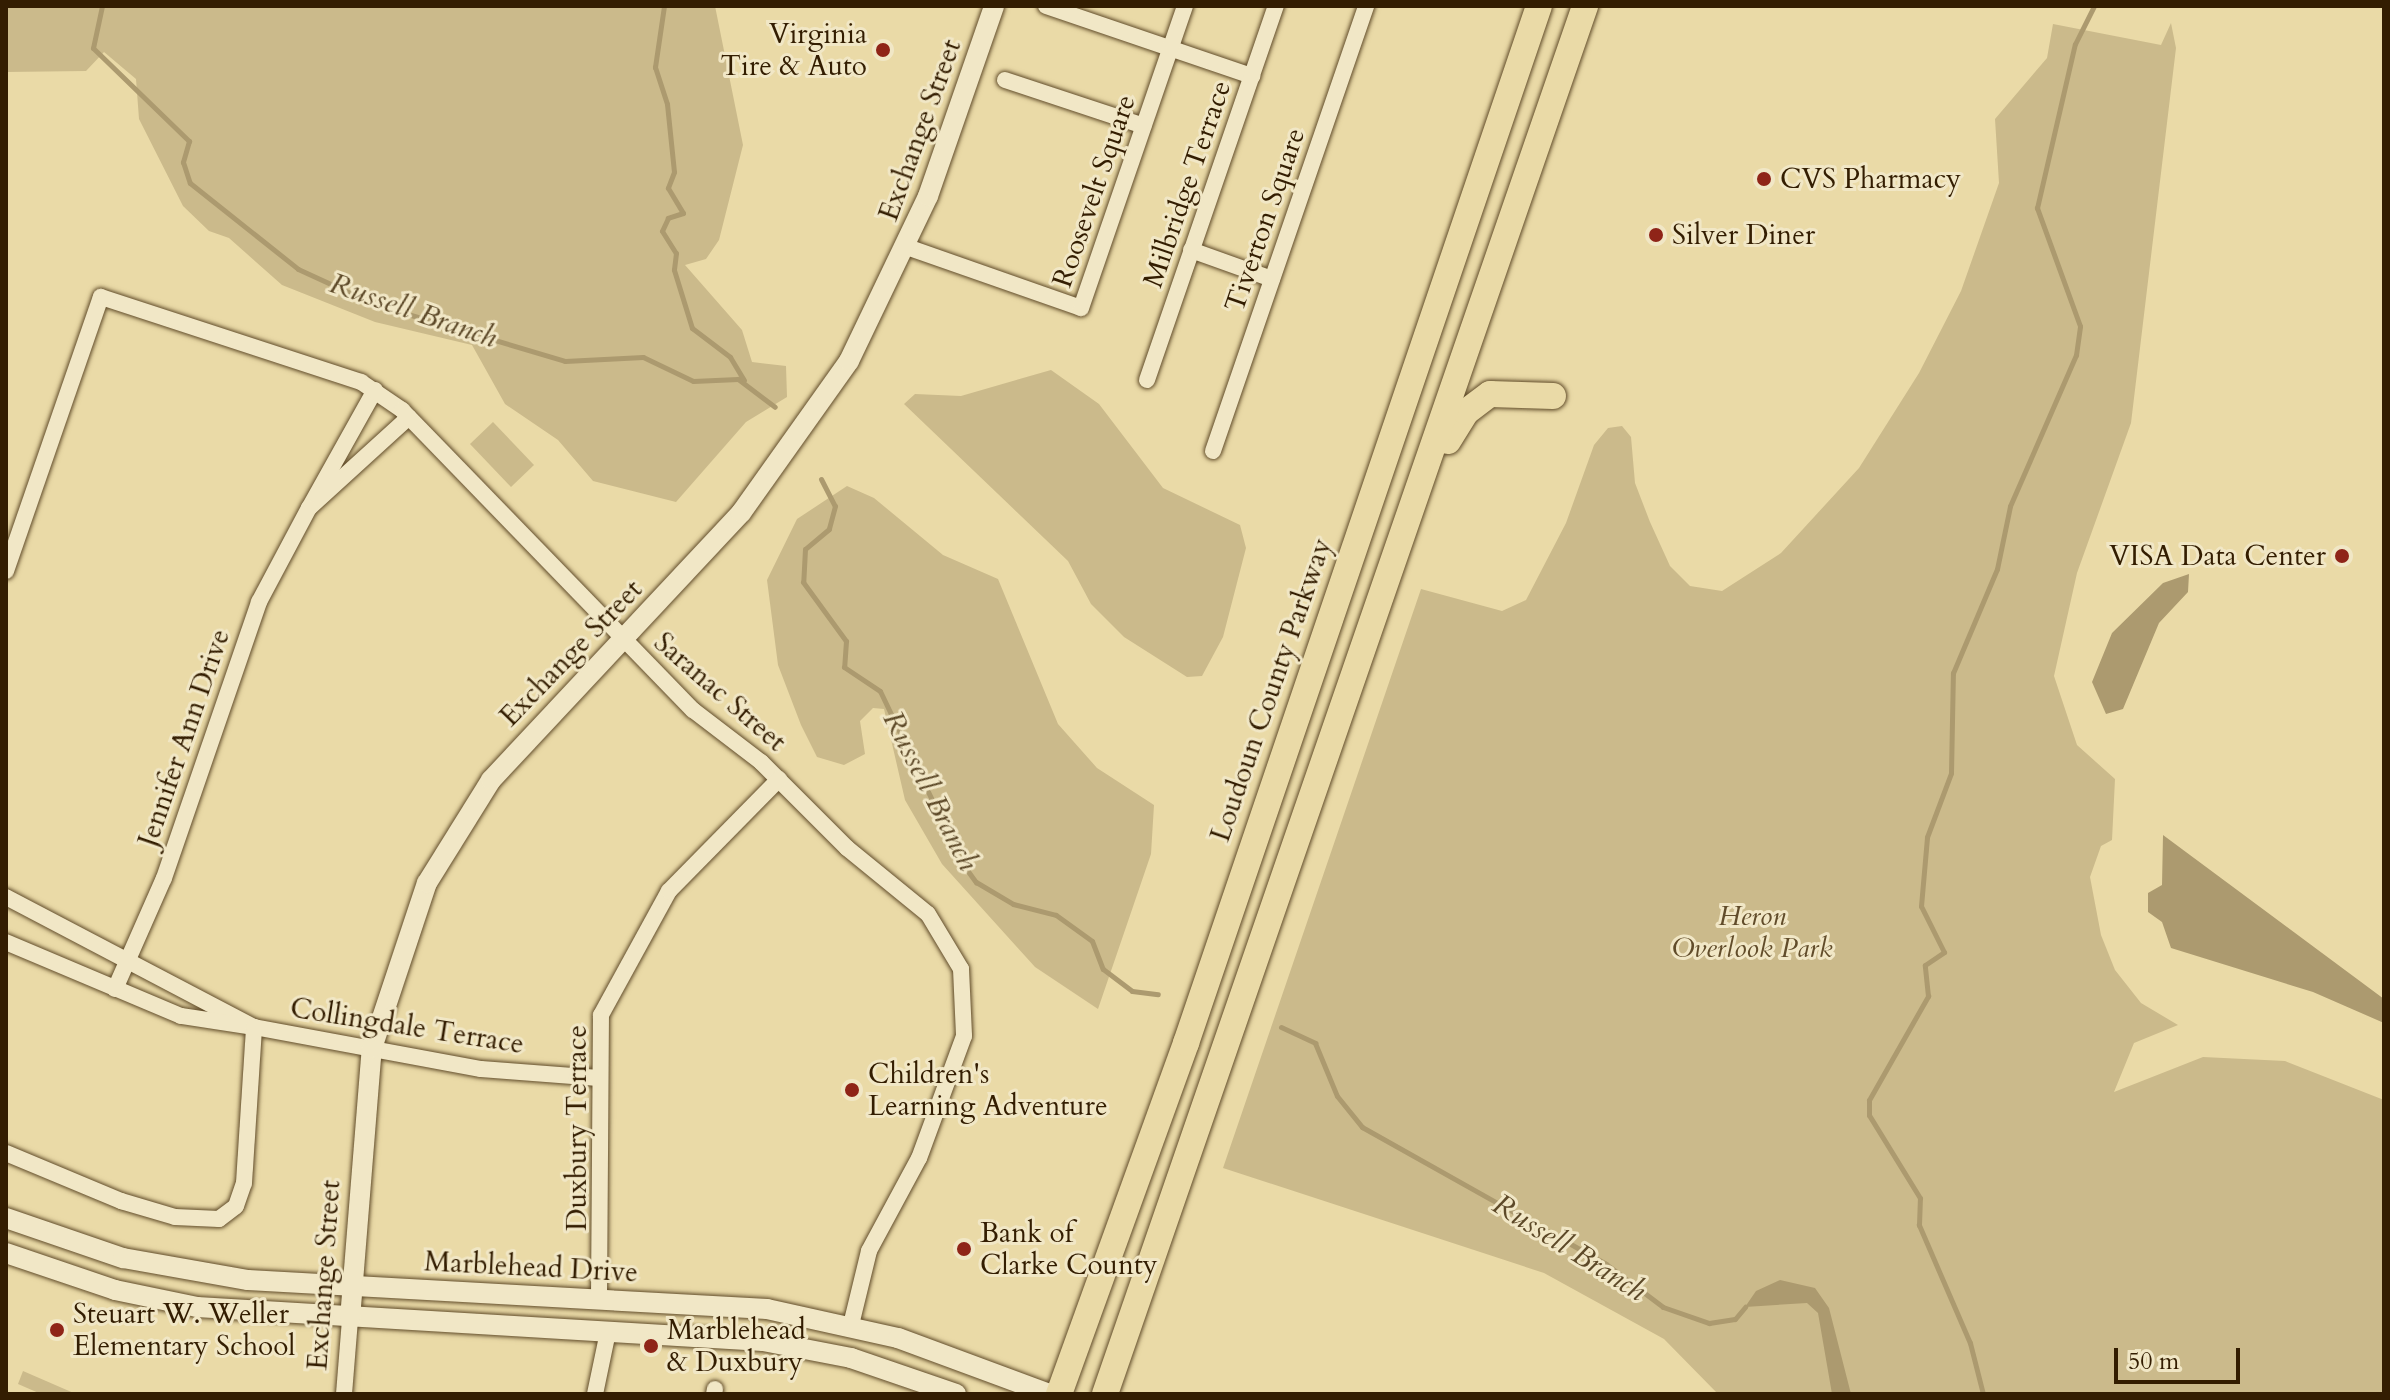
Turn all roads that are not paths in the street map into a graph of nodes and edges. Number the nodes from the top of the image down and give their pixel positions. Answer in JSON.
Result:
{"nodes":[{"id":1,"x":994,"y":6,"type":"edge"},
{"id":2,"x":1046,"y":6,"type":"edge"},
{"id":3,"x":1185,"y":6,"type":"edge"},
{"id":4,"x":1276,"y":6,"type":"edge"},
{"id":5,"x":1366,"y":6,"type":"edge"},
{"id":6,"x":1529,"y":6,"type":"edge"},
{"id":7,"x":1539,"y":6,"type":"edge"},
{"id":8,"x":1585,"y":6,"type":"edge"},
{"id":9,"x":1171,"y":48,"type":"junction"},
{"id":10,"x":1252,"y":76,"type":"junction"},
{"id":11,"x":1514,"y":76,"type":"junction"},
{"id":12,"x":1005,"y":80,"type":"dead end"},
{"id":13,"x":1144,"y":126,"type":"junction"},
{"id":14,"x":907,"y":247,"type":"junction"},
{"id":15,"x":1191,"y":250,"type":"junction"},
{"id":16,"x":1272,"y":279,"type":"junction"},
{"id":17,"x":1147,"y":380,"type":"dead end"},
{"id":18,"x":375,"y":390,"type":"junction"},
{"id":19,"x":1553,"y":396,"type":"dead end"},
{"id":20,"x":409,"y":417,"type":"junction"},
{"id":21,"x":1213,"y":451,"type":"dead end"},
{"id":22,"x":1426,"y":475,"type":"junction"},
{"id":23,"x":309,"y":508,"type":"junction"},
{"id":24,"x":6,"y":571,"type":"edge"},
{"id":25,"x":622,"y":640,"type":"junction"},
{"id":26,"x":779,"y":779,"type":"junction"},
{"id":27,"x":6,"y":897,"type":"edge"},
{"id":28,"x":6,"y":942,"type":"edge"},
{"id":29,"x":128,"y":962,"type":"junction"},
{"id":30,"x":115,"y":989,"type":"junction"},
{"id":31,"x":254,"y":1027,"type":"junction"},
{"id":32,"x":372,"y":1048,"type":"junction"},
{"id":33,"x":599,"y":1078,"type":"junction"},
{"id":34,"x":6,"y":1153,"type":"edge"},
{"id":35,"x":6,"y":1218,"type":"edge"},
{"id":36,"x":6,"y":1253,"type":"edge"},
{"id":37,"x":352,"y":1285,"type":"junction"},
{"id":38,"x":599,"y":1298,"type":"junction"},
{"id":39,"x":677,"y":1302,"type":"junction"},
{"id":40,"x":350,"y":1319,"type":"junction"},
{"id":41,"x":851,"y":1325,"type":"junction"},
{"id":42,"x":608,"y":1332,"type":"junction"},
{"id":43,"x":344,"y":1394,"type":"edge"},
{"id":44,"x":595,"y":1394,"type":"edge"},
{"id":45,"x":956,"y":1394,"type":"edge"},
{"id":46,"x":1049,"y":1394,"type":"edge"},
{"id":47,"x":1059,"y":1394,"type":"edge"},
{"id":48,"x":1105,"y":1394,"type":"edge"}],
"edges":[{"from":1,"to":14,"type":"street","name":"Exchange Street"},
{"from":2,"to":9,"type":"street"},
{"from":3,"to":9,"type":"street","name":"Roosevelt Square"},
{"from":4,"to":10,"type":"street","name":"Milbridge Terrace"},
{"from":5,"to":16,"type":"street","name":"Tiverton Square"},
{"from":6,"to":11,"type":"main road"},
{"from":7,"to":11,"type":"main road","name":"Loudoun County Parkway"},
{"from":8,"to":22,"type":"main road"},
{"from":9,"to":10,"type":"street"},
{"from":9,"to":13,"type":"street","name":"Roosevelt Square"},
{"from":10,"to":15,"type":"street","name":"Milbridge Terrace"},
{"from":11,"to":47,"type":"main road","name":"Loudoun County Parkway"},
{"from":12,"to":13,"type":"street"},
{"from":13,"to":14,"type":"street","name":"Roosevelt Square"},
{"from":14,"to":25,"type":"street","name":"Exchange Street"},
{"from":15,"to":16,"type":"street"},
{"from":15,"to":17,"type":"street","name":"Milbridge Terrace"},
{"from":16,"to":21,"type":"street","name":"Tiverton Square"},
{"from":18,"to":20,"type":"street","name":"Saranac Street"},
{"from":18,"to":23,"type":"street","name":"Jennifer Ann Drive"},
{"from":18,"to":24,"type":"street","name":"Saranac Street"},
{"from":19,"to":22,"type":"main road"},
{"from":20,"to":23,"type":"street","name":"Jennifer Ann Drive"},
{"from":20,"to":25,"type":"street","name":"Saranac Street"},
{"from":22,"to":48,"type":"main road"},
{"from":23,"to":29,"type":"street","name":"Jennifer Ann Drive"},
{"from":25,"to":26,"type":"street","name":"Saranac Street"},
{"from":25,"to":32,"type":"street","name":"Exchange Street"},
{"from":26,"to":33,"type":"street","name":"Duxbury Terrace"},
{"from":26,"to":41,"type":"street","name":"Saranac Street"},
{"from":27,"to":29,"type":"street","name":"Collingdale Terrace"},
{"from":28,"to":30,"type":"street","name":"Collingdale Terrace"},
{"from":29,"to":30,"type":"street","name":"Jennifer Ann Drive"},
{"from":29,"to":31,"type":"street","name":"Collingdale Terrace"},
{"from":30,"to":31,"type":"street","name":"Collingdale Terrace"},
{"from":31,"to":32,"type":"street","name":"Collingdale Terrace"},
{"from":31,"to":34,"type":"street"},
{"from":32,"to":33,"type":"street","name":"Collingdale Terrace"},
{"from":32,"to":37,"type":"street","name":"Exchange Street"},
{"from":33,"to":38,"type":"street","name":"Duxbury Terrace"},
{"from":35,"to":37,"type":"street","name":"Marblehead Drive"},
{"from":36,"to":40,"type":"street"},
{"from":37,"to":38,"type":"street","name":"Marblehead Drive"},
{"from":37,"to":40,"type":"street","name":"Exchange Street"},
{"from":38,"to":39,"type":"street","name":"Marblehead Drive"},
{"from":39,"to":41,"type":"street","name":"Marblehead Drive"},
{"from":39,"to":42,"type":"street"},
{"from":40,"to":42,"type":"street"},
{"from":40,"to":43,"type":"street","name":"Exchange Street"},
{"from":41,"to":46,"type":"street","name":"Marblehead Drive"},
{"from":42,"to":44,"type":"street"},
{"from":42,"to":45,"type":"street"}]}
